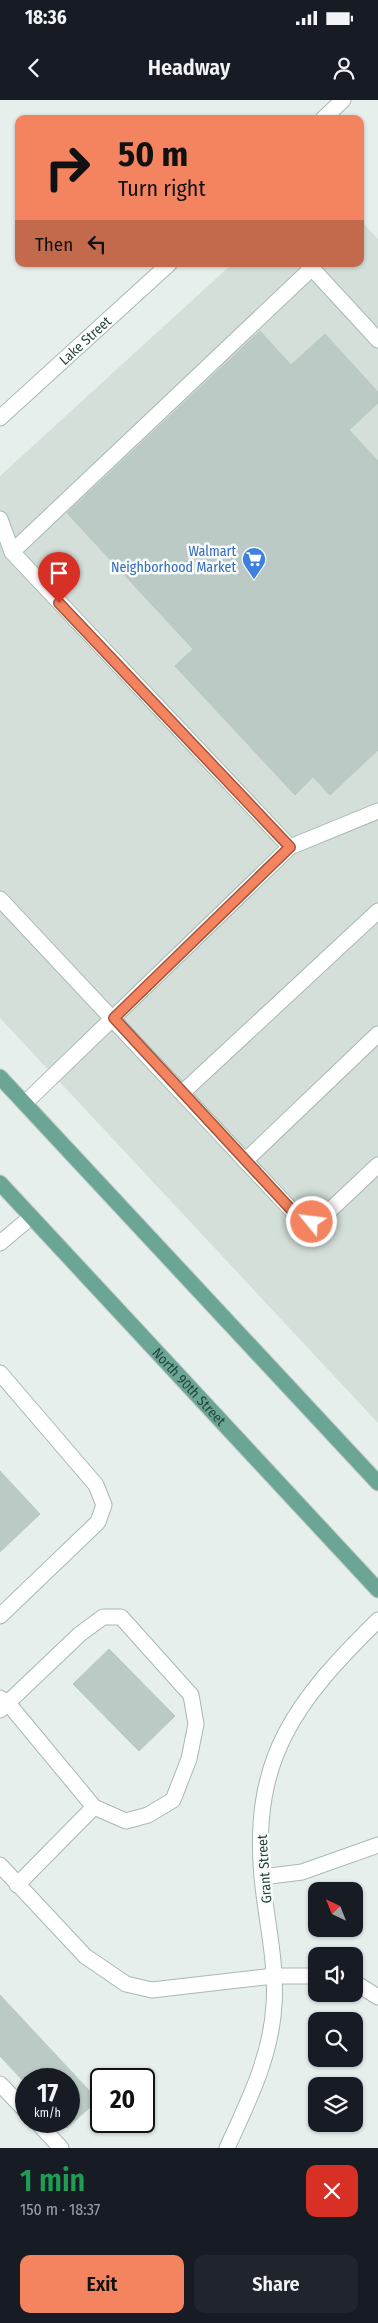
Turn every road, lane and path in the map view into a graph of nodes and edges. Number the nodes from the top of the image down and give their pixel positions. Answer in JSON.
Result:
{"nodes":[{"id":1,"x":343,"y":100,"type":"edge"},
{"id":2,"x":327,"y":115,"type":"edge"},
{"id":3,"x":166,"y":267,"type":"edge"},
{"id":4,"x":309,"y":267,"type":"edge"},
{"id":5,"x":311,"y":267,"type":"edge"},
{"id":6,"x":378,"y":340,"type":"edge"},
{"id":7,"x":0,"y":418,"type":"edge"},
{"id":8,"x":2,"y":529,"type":"edge"},
{"id":9,"x":12,"y":552,"type":"junction"},
{"id":10,"x":378,"y":811,"type":"edge"},
{"id":11,"x":290,"y":847,"type":"junction"},
{"id":12,"x":0,"y":899,"type":"edge"},
{"id":13,"x":378,"y":911,"type":"edge"},
{"id":14,"x":114,"y":1018,"type":"junction"},
{"id":15,"x":378,"y":1034,"type":"edge"},
{"id":16,"x":0,"y":1077,"type":"edge"},
{"id":17,"x":182,"y":1093,"type":"junction"},
{"id":18,"x":25,"y":1103,"type":"junction"},
{"id":19,"x":245,"y":1161,"type":"junction"},
{"id":20,"x":378,"y":1165,"type":"edge"},
{"id":21,"x":0,"y":1183,"type":"edge"},
{"id":22,"x":31,"y":1217,"type":"junction"},
{"id":23,"x":0,"y":1243,"type":"edge"},
{"id":24,"x":0,"y":1373,"type":"edge"},
{"id":25,"x":378,"y":1483,"type":"edge"},
{"id":26,"x":378,"y":1590,"type":"edge"},
{"id":27,"x":0,"y":1616,"type":"edge"},
{"id":28,"x":378,"y":1620,"type":"edge"},
{"id":29,"x":2,"y":1703,"type":"edge"},
{"id":30,"x":94,"y":1807,"type":"junction"},
{"id":31,"x":378,"y":1845,"type":"edge"},
{"id":32,"x":0,"y":1865,"type":"edge"},
{"id":33,"x":262,"y":1876,"type":"junction"},
{"id":34,"x":17,"y":1885,"type":"junction"},
{"id":35,"x":274,"y":1976,"type":"junction"},
{"id":36,"x":308,"y":1976,"type":"edge"},
{"id":37,"x":363,"y":1988,"type":"edge"},
{"id":38,"x":378,"y":1997,"type":"edge"},
{"id":39,"x":0,"y":2084,"type":"edge"},
{"id":40,"x":15,"y":2100,"type":"edge"},
{"id":41,"x":47,"y":2133,"type":"edge"},
{"id":42,"x":61,"y":2148,"type":"edge"},
{"id":43,"x":227,"y":2148,"type":"edge"}],
"edges":[{"from":1,"to":2,"type":"street"},
{"from":3,"to":7,"type":"street","name":"Lake Street"},
{"from":4,"to":9,"type":"street"},
{"from":5,"to":6,"type":"street"},
{"from":8,"to":9,"type":"street"},
{"from":9,"to":11,"type":"street"},
{"from":10,"to":11,"type":"street"},
{"from":11,"to":14,"type":"street"},
{"from":12,"to":14,"type":"street"},
{"from":13,"to":17,"type":"street"},
{"from":14,"to":17,"type":"street"},
{"from":14,"to":18,"type":"street"},
{"from":15,"to":19,"type":"street"},
{"from":16,"to":18,"type":"main road"},
{"from":17,"to":19,"type":"street"},
{"from":18,"to":25,"type":"main road"},
{"from":19,"to":20,"type":"street"},
{"from":21,"to":22,"type":"main road","name":"North 90th Street"},
{"from":22,"to":23,"type":"street"},
{"from":22,"to":26,"type":"main road","name":"North 90th Street"},
{"from":24,"to":27,"type":"street"},
{"from":28,"to":33,"type":"street","name":"Grant Street"},
{"from":29,"to":30,"type":"street"},
{"from":29,"to":30,"type":"street"},
{"from":30,"to":34,"type":"street"},
{"from":31,"to":33,"type":"street"},
{"from":32,"to":34,"type":"street"},
{"from":33,"to":35,"type":"street","name":"Grant Street"},
{"from":34,"to":35,"type":"street"},
{"from":35,"to":36,"type":"street"},
{"from":35,"to":43,"type":"street","name":"Grant Street"},
{"from":37,"to":38,"type":"street"},
{"from":39,"to":40,"type":"street"},
{"from":41,"to":42,"type":"street"}]}
